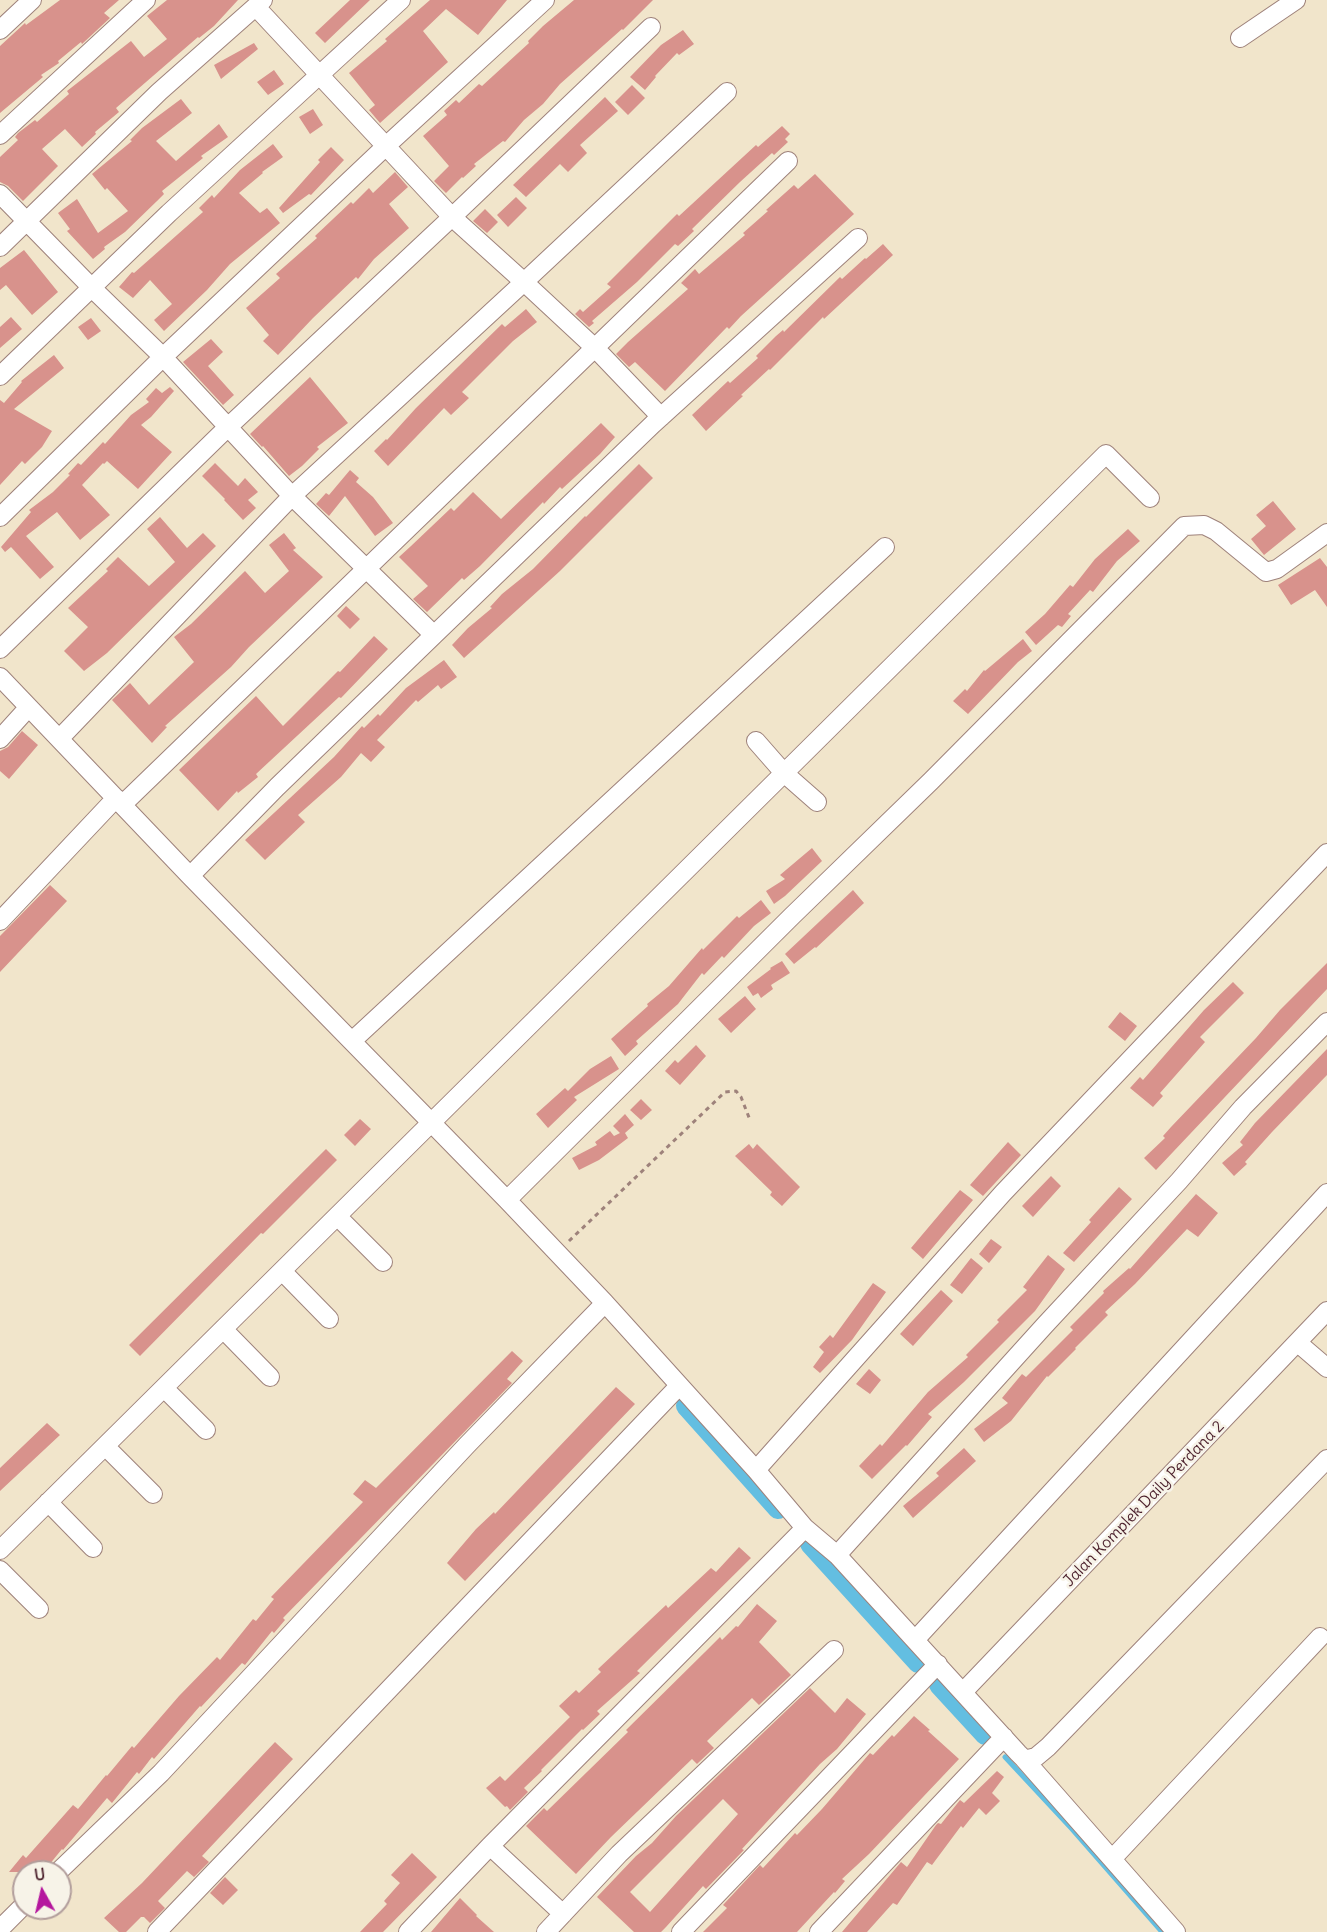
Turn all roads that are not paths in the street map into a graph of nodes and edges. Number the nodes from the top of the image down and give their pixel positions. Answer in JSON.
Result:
{"nodes":[{"id":1,"x":32,"y":0,"type":"edge"},
{"id":2,"x":146,"y":0,"type":"edge"},
{"id":3,"x":401,"y":0,"type":"edge"},
{"id":4,"x":545,"y":0,"type":"edge"},
{"id":5,"x":1296,"y":0,"type":"edge"},
{"id":6,"x":259,"y":4,"type":"edge"},
{"id":7,"x":651,"y":27,"type":"dead end"},
{"id":8,"x":0,"y":30,"type":"edge"},
{"id":9,"x":1240,"y":38,"type":"dead end"},
{"id":10,"x":321,"y":75,"type":"junction"},
{"id":11,"x":727,"y":92,"type":"dead end"},
{"id":12,"x":0,"y":135,"type":"edge"},
{"id":13,"x":386,"y":146,"type":"junction"},
{"id":14,"x":788,"y":161,"type":"dead end"},
{"id":15,"x":0,"y":194,"type":"edge"},
{"id":16,"x":452,"y":218,"type":"junction"},
{"id":17,"x":27,"y":222,"type":"junction"},
{"id":18,"x":858,"y":238,"type":"dead end"},
{"id":19,"x":0,"y":247,"type":"edge"},
{"id":20,"x":524,"y":282,"type":"junction"},
{"id":21,"x":92,"y":288,"type":"junction"},
{"id":22,"x":595,"y":348,"type":"junction"},
{"id":23,"x":163,"y":357,"type":"junction"},
{"id":24,"x":0,"y":376,"type":"edge"},
{"id":25,"x":662,"y":417,"type":"junction"},
{"id":26,"x":228,"y":427,"type":"junction"},
{"id":27,"x":292,"y":496,"type":"junction"},
{"id":28,"x":1150,"y":498,"type":"dead end"},
{"id":29,"x":0,"y":517,"type":"edge"},
{"id":30,"x":1327,"y":534,"type":"edge"},
{"id":31,"x":885,"y":547,"type":"dead end"},
{"id":32,"x":366,"y":569,"type":"junction"},
{"id":33,"x":434,"y":635,"type":"junction"},
{"id":34,"x":0,"y":649,"type":"edge"},
{"id":35,"x":0,"y":677,"type":"edge"},
{"id":36,"x":28,"y":708,"type":"junction"},
{"id":37,"x":60,"y":738,"type":"junction"},
{"id":38,"x":0,"y":739,"type":"edge"},
{"id":39,"x":756,"y":741,"type":"dead end"},
{"id":40,"x":784,"y":773,"type":"junction"},
{"id":41,"x":119,"y":801,"type":"junction"},
{"id":42,"x":817,"y":802,"type":"dead end"},
{"id":43,"x":1327,"y":853,"type":"edge"},
{"id":44,"x":190,"y":876,"type":"junction"},
{"id":45,"x":0,"y":921,"type":"edge"},
{"id":46,"x":1327,"y":1022,"type":"edge"},
{"id":47,"x":352,"y":1041,"type":"junction"},
{"id":48,"x":430,"y":1123,"type":"junction"},
{"id":49,"x":1327,"y":1193,"type":"edge"},
{"id":50,"x":507,"y":1200,"type":"junction"},
{"id":51,"x":337,"y":1216,"type":"junction"},
{"id":52,"x":383,"y":1262,"type":"dead end"},
{"id":53,"x":282,"y":1271,"type":"junction"},
{"id":54,"x":605,"y":1303,"type":"junction"},
{"id":55,"x":1327,"y":1311,"type":"edge"},
{"id":56,"x":330,"y":1318,"type":"dead end"},
{"id":57,"x":223,"y":1329,"type":"junction"},
{"id":58,"x":1298,"y":1343,"type":"junction"},
{"id":59,"x":1327,"y":1368,"type":"edge"},
{"id":60,"x":270,"y":1377,"type":"dead end"},
{"id":61,"x":678,"y":1386,"type":"junction"},
{"id":62,"x":164,"y":1388,"type":"junction"},
{"id":63,"x":206,"y":1430,"type":"dead end"},
{"id":64,"x":105,"y":1446,"type":"junction"},
{"id":65,"x":1327,"y":1459,"type":"edge"},
{"id":66,"x":756,"y":1470,"type":"junction"},
{"id":67,"x":153,"y":1494,"type":"dead end"},
{"id":68,"x":48,"y":1503,"type":"junction"},
{"id":69,"x":805,"y":1528,"type":"junction"},
{"id":70,"x":93,"y":1548,"type":"dead end"},
{"id":71,"x":0,"y":1550,"type":"edge"},
{"id":72,"x":837,"y":1555,"type":"junction"},
{"id":73,"x":0,"y":1570,"type":"edge"},
{"id":74,"x":39,"y":1609,"type":"dead end"},
{"id":75,"x":1320,"y":1637,"type":"dead end"},
{"id":76,"x":915,"y":1640,"type":"junction"},
{"id":77,"x":834,"y":1650,"type":"dead end"},
{"id":78,"x":938,"y":1664,"type":"junction"},
{"id":79,"x":963,"y":1692,"type":"junction"},
{"id":80,"x":1004,"y":1737,"type":"junction"},
{"id":81,"x":1030,"y":1758,"type":"junction"},
{"id":82,"x":490,"y":1846,"type":"junction"},
{"id":83,"x":1112,"y":1859,"type":"junction"},
{"id":84,"x":70,"y":1860,"type":"edge"},
{"id":85,"x":564,"y":1914,"type":"junction"},
{"id":86,"x":12,"y":1917,"type":"edge"},
{"id":87,"x":0,"y":1929,"type":"edge"},
{"id":88,"x":157,"y":1932,"type":"edge"},
{"id":89,"x":408,"y":1932,"type":"edge"},
{"id":90,"x":546,"y":1932,"type":"edge"},
{"id":91,"x":681,"y":1932,"type":"edge"},
{"id":92,"x":819,"y":1932,"type":"edge"},
{"id":93,"x":1176,"y":1932,"type":"edge"}],
"edges":[{"from":1,"to":8,"type":"street"},
{"from":2,"to":12,"type":"street"},
{"from":3,"to":10,"type":"street"},
{"from":4,"to":13,"type":"street"},
{"from":5,"to":9,"type":"street"},
{"from":6,"to":10,"type":"street"},
{"from":6,"to":17,"type":"street"},
{"from":7,"to":16,"type":"street"},
{"from":10,"to":13,"type":"street"},
{"from":10,"to":21,"type":"street"},
{"from":11,"to":20,"type":"street"},
{"from":13,"to":16,"type":"street"},
{"from":13,"to":23,"type":"street"},
{"from":14,"to":22,"type":"street"},
{"from":15,"to":17,"type":"street"},
{"from":16,"to":20,"type":"street"},
{"from":16,"to":26,"type":"street"},
{"from":17,"to":19,"type":"street"},
{"from":17,"to":21,"type":"street"},
{"from":18,"to":25,"type":"street"},
{"from":20,"to":22,"type":"street"},
{"from":20,"to":27,"type":"street"},
{"from":21,"to":23,"type":"street"},
{"from":21,"to":24,"type":"street"},
{"from":22,"to":25,"type":"street"},
{"from":22,"to":32,"type":"street"},
{"from":23,"to":26,"type":"street"},
{"from":23,"to":29,"type":"street"},
{"from":25,"to":33,"type":"street"},
{"from":26,"to":27,"type":"street"},
{"from":26,"to":34,"type":"street"},
{"from":27,"to":32,"type":"street"},
{"from":27,"to":37,"type":"street"},
{"from":28,"to":40,"type":"street"},
{"from":30,"to":50,"type":"street"},
{"from":31,"to":47,"type":"street"},
{"from":32,"to":33,"type":"street"},
{"from":32,"to":41,"type":"street"},
{"from":33,"to":44,"type":"street"},
{"from":35,"to":36,"type":"street"},
{"from":36,"to":37,"type":"street"},
{"from":36,"to":38,"type":"street"},
{"from":37,"to":41,"type":"street"},
{"from":39,"to":40,"type":"street"},
{"from":40,"to":42,"type":"street"},
{"from":40,"to":48,"type":"street"},
{"from":41,"to":44,"type":"street"},
{"from":41,"to":45,"type":"street"},
{"from":43,"to":66,"type":"street"},
{"from":44,"to":47,"type":"street"},
{"from":46,"to":72,"type":"street"},
{"from":47,"to":48,"type":"street"},
{"from":48,"to":50,"type":"street"},
{"from":48,"to":51,"type":"street"},
{"from":49,"to":76,"type":"street"},
{"from":50,"to":54,"type":"street"},
{"from":51,"to":52,"type":"street"},
{"from":51,"to":53,"type":"street"},
{"from":53,"to":56,"type":"street"},
{"from":53,"to":57,"type":"street"},
{"from":54,"to":61,"type":"street"},
{"from":54,"to":84,"type":"street"},
{"from":55,"to":58,"type":"street","name":"Jalan Komplek Daily Perdana 2"},
{"from":57,"to":60,"type":"street"},
{"from":57,"to":62,"type":"street"},
{"from":58,"to":59,"type":"street"},
{"from":58,"to":79,"type":"street","name":"Jalan Komplek Daily Perdana 2"},
{"from":61,"to":66,"type":"street"},
{"from":61,"to":88,"type":"street"},
{"from":62,"to":63,"type":"street"},
{"from":62,"to":64,"type":"street"},
{"from":64,"to":67,"type":"street"},
{"from":64,"to":68,"type":"street"},
{"from":65,"to":81,"type":"street"},
{"from":66,"to":69,"type":"street"},
{"from":68,"to":70,"type":"street"},
{"from":68,"to":71,"type":"street"},
{"from":69,"to":72,"type":"street"},
{"from":69,"to":82,"type":"street"},
{"from":72,"to":76,"type":"street"},
{"from":73,"to":74,"type":"street"},
{"from":75,"to":83,"type":"street"},
{"from":76,"to":78,"type":"street"},
{"from":77,"to":85,"type":"street"},
{"from":78,"to":79,"type":"street"},
{"from":78,"to":91,"type":"street"},
{"from":79,"to":80,"type":"street"},
{"from":80,"to":81,"type":"street"},
{"from":80,"to":92,"type":"street"},
{"from":81,"to":83,"type":"street"},
{"from":82,"to":85,"type":"street"},
{"from":82,"to":89,"type":"street"},
{"from":83,"to":93,"type":"street"},
{"from":85,"to":90,"type":"street"},
{"from":86,"to":87,"type":"street"}]}
